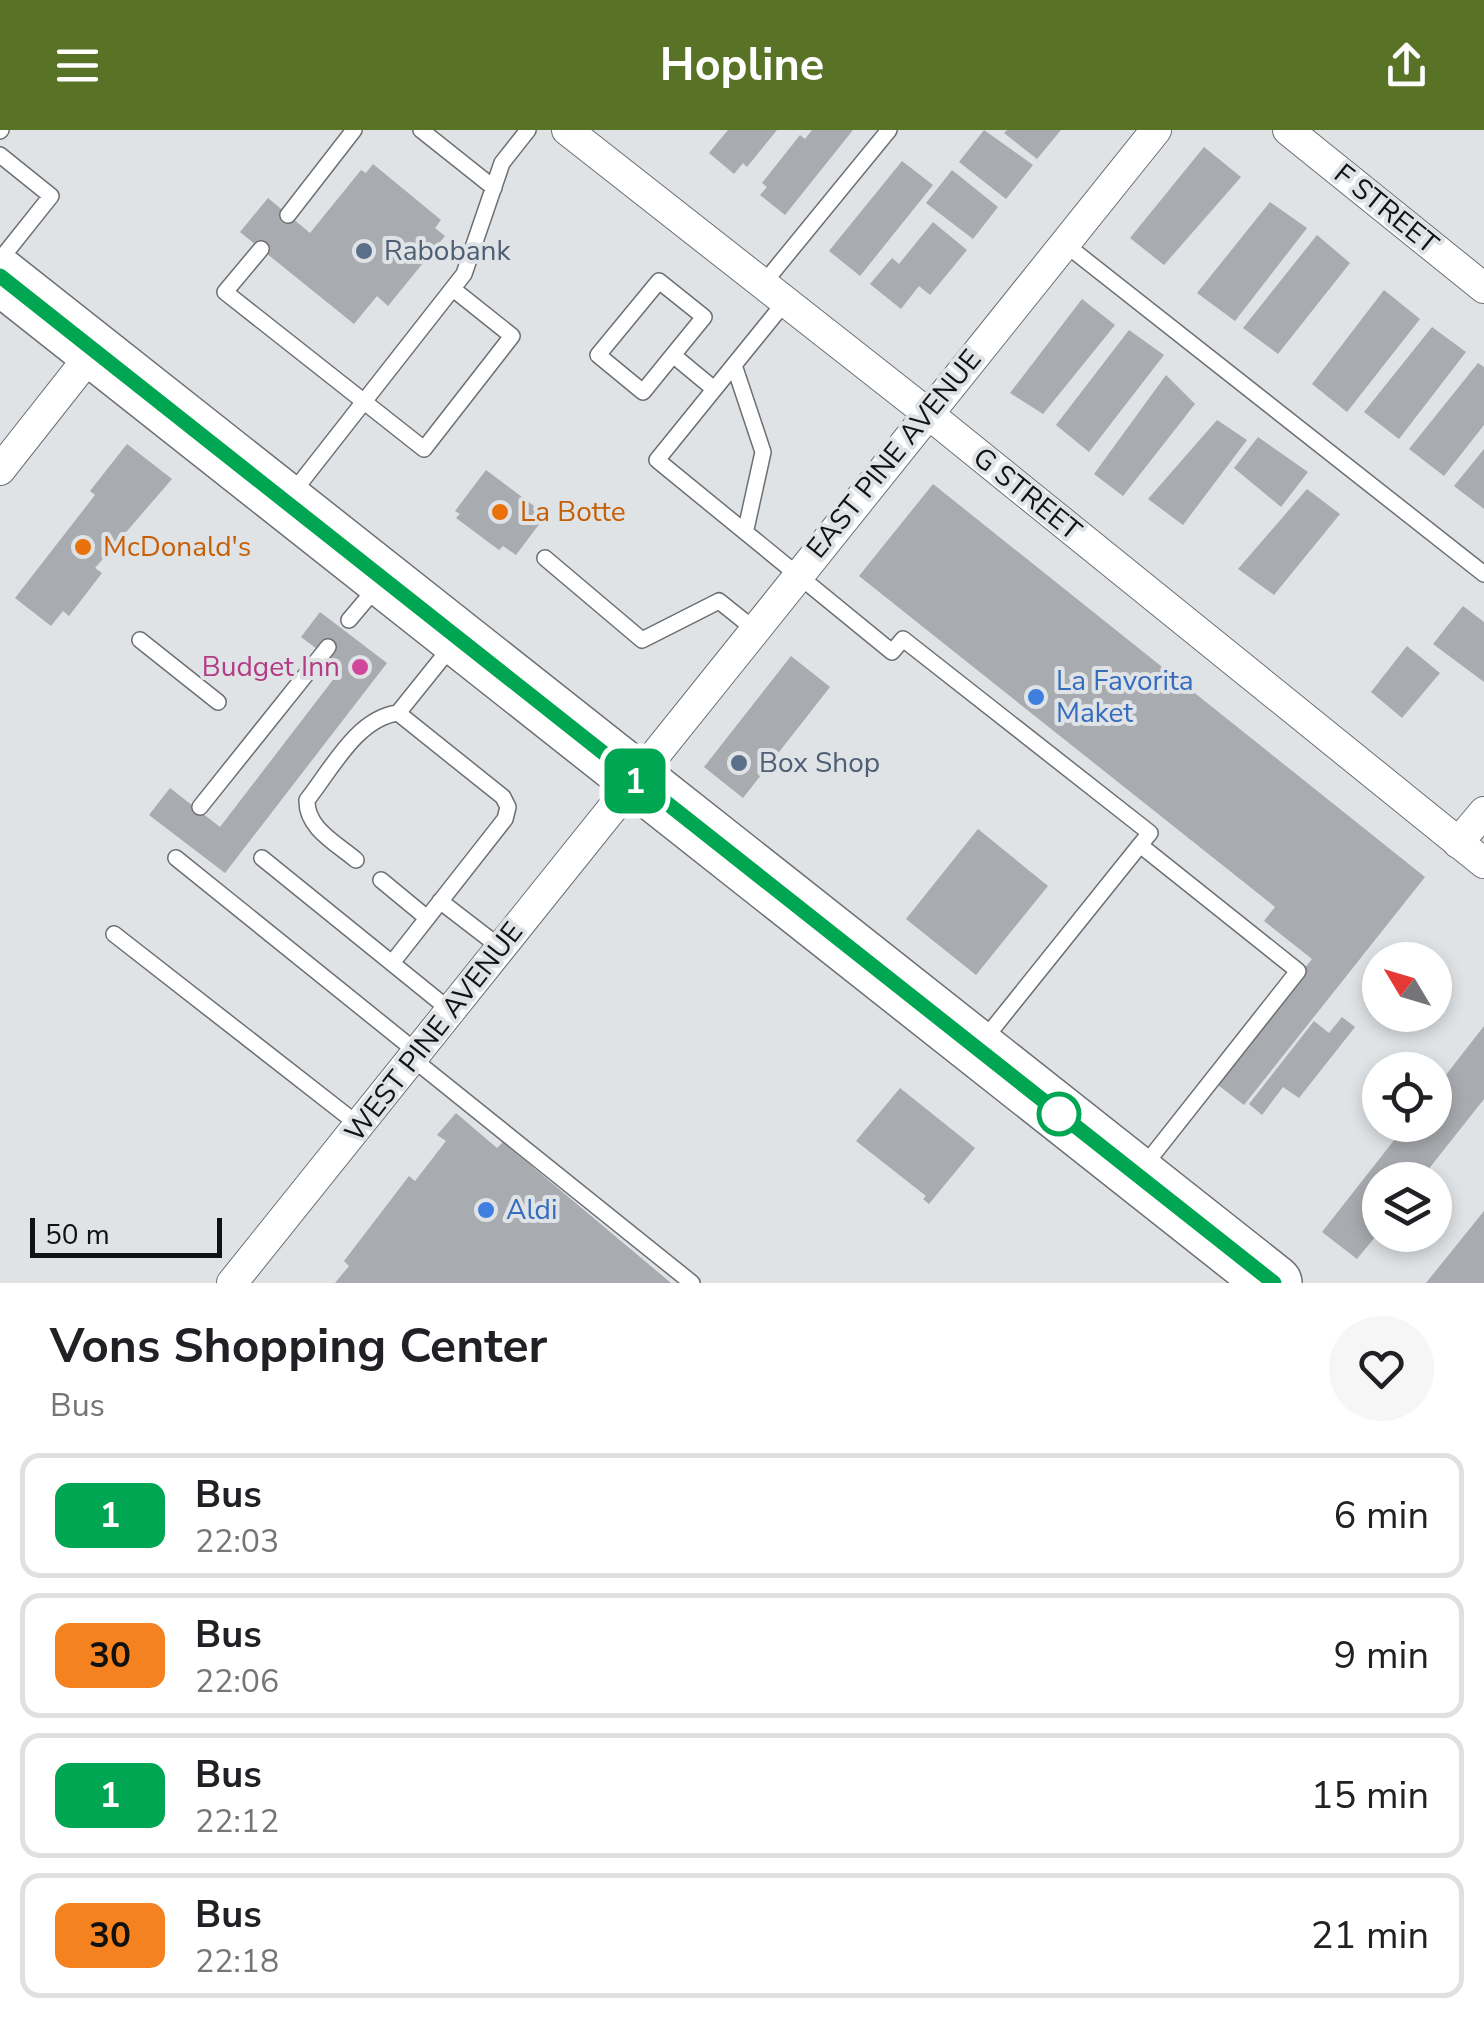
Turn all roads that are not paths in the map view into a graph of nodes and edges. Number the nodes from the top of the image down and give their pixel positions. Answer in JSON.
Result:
{"nodes":[{"id":1,"x":354,"y":130,"type":"edge"},
{"id":2,"x":421,"y":130,"type":"edge"},
{"id":3,"x":528,"y":130,"type":"edge"},
{"id":4,"x":567,"y":130,"type":"edge"},
{"id":5,"x":889,"y":130,"type":"edge"},
{"id":6,"x":1156,"y":130,"type":"edge"},
{"id":7,"x":1288,"y":130,"type":"edge"},
{"id":8,"x":0,"y":154,"type":"edge"},
{"id":9,"x":494,"y":188,"type":"junction"},
{"id":10,"x":288,"y":215,"type":"dead end"},
{"id":11,"x":1065,"y":244,"type":"junction"},
{"id":12,"x":261,"y":249,"type":"dead end"},
{"id":13,"x":0,"y":260,"type":"edge"},
{"id":14,"x":0,"y":276,"type":"edge"},
{"id":15,"x":453,"y":288,"type":"junction"},
{"id":16,"x":1484,"y":288,"type":"edge"},
{"id":17,"x":774,"y":293,"type":"junction"},
{"id":18,"x":93,"y":352,"type":"junction"},
{"id":19,"x":673,"y":355,"type":"junction"},
{"id":20,"x":734,"y":365,"type":"junction"},
{"id":21,"x":714,"y":389,"type":"junction"},
{"id":22,"x":364,"y":402,"type":"junction"},
{"id":23,"x":926,"y":412,"type":"junction"},
{"id":24,"x":0,"y":470,"type":"edge"},
{"id":25,"x":284,"y":503,"type":"junction"},
{"id":26,"x":746,"y":529,"type":"junction"},
{"id":27,"x":545,"y":558,"type":"dead end"},
{"id":28,"x":1484,"y":574,"type":"edge"},
{"id":29,"x":795,"y":577,"type":"junction"},
{"id":30,"x":754,"y":629,"type":"junction"},
{"id":31,"x":140,"y":640,"type":"dead end"},
{"id":32,"x":457,"y":640,"type":"junction"},
{"id":33,"x":328,"y":648,"type":"dead end"},
{"id":34,"x":218,"y":702,"type":"dead end"},
{"id":35,"x":398,"y":713,"type":"junction"},
{"id":36,"x":634,"y":780,"type":"junction"},
{"id":37,"x":200,"y":807,"type":"dead end"},
{"id":38,"x":1484,"y":812,"type":"edge"},
{"id":39,"x":1458,"y":842,"type":"junction"},
{"id":40,"x":1140,"y":844,"type":"junction"},
{"id":41,"x":176,"y":858,"type":"dead end"},
{"id":42,"x":262,"y":858,"type":"dead end"},
{"id":43,"x":356,"y":860,"type":"dead end"},
{"id":44,"x":1484,"y":863,"type":"edge"},
{"id":45,"x":381,"y":880,"type":"dead end"},
{"id":46,"x":440,"y":901,"type":"junction"},
{"id":47,"x":428,"y":918,"type":"junction"},
{"id":48,"x":114,"y":934,"type":"dead end"},
{"id":49,"x":501,"y":948,"type":"junction"},
{"id":50,"x":392,"y":963,"type":"junction"},
{"id":51,"x":451,"y":1011,"type":"junction"},
{"id":52,"x":976,"y":1049,"type":"junction"},
{"id":53,"x":416,"y":1056,"type":"junction"},
{"id":54,"x":360,"y":1126,"type":"junction"},
{"id":55,"x":1137,"y":1175,"type":"junction"},
{"id":56,"x":232,"y":1283,"type":"edge"},
{"id":57,"x":692,"y":1283,"type":"edge"},
{"id":58,"x":1274,"y":1283,"type":"edge"}],
"edges":[{"from":1,"to":10,"type":"lane"},
{"from":2,"to":9,"type":"lane"},
{"from":3,"to":9,"type":"lane"},
{"from":4,"to":17,"type":"street","name":"G STREET"},
{"from":5,"to":17,"type":"lane"},
{"from":6,"to":11,"type":"street","name":"EAST PINE AVENUE"},
{"from":7,"to":16,"type":"street","name":"F STREET"},
{"from":8,"to":13,"type":"lane"},
{"from":9,"to":15,"type":"lane"},
{"from":11,"to":23,"type":"street","name":"EAST PINE AVENUE"},
{"from":11,"to":28,"type":"lane"},
{"from":12,"to":22,"type":"lane"},
{"from":14,"to":18,"type":"highway"},
{"from":15,"to":22,"type":"lane"},
{"from":15,"to":22,"type":"lane"},
{"from":17,"to":20,"type":"lane"},
{"from":17,"to":23,"type":"street","name":"G STREET"},
{"from":18,"to":24,"type":"street"},
{"from":18,"to":25,"type":"highway"},
{"from":19,"to":19,"type":"lane"},
{"from":19,"to":21,"type":"lane"},
{"from":20,"to":21,"type":"lane"},
{"from":20,"to":26,"type":"lane"},
{"from":21,"to":26,"type":"lane"},
{"from":22,"to":25,"type":"lane"},
{"from":23,"to":29,"type":"street","name":"EAST PINE AVENUE"},
{"from":23,"to":39,"type":"street","name":"G STREET"},
{"from":25,"to":32,"type":"highway"},
{"from":26,"to":29,"type":"lane"},
{"from":27,"to":30,"type":"lane"},
{"from":29,"to":30,"type":"street","name":"EAST PINE AVENUE"},
{"from":29,"to":40,"type":"lane"},
{"from":30,"to":36,"type":"street","name":"EAST PINE AVENUE"},
{"from":31,"to":34,"type":"lane"},
{"from":32,"to":35,"type":"lane"},
{"from":32,"to":36,"type":"highway"},
{"from":33,"to":37,"type":"lane"},
{"from":35,"to":43,"type":"lane"},
{"from":35,"to":46,"type":"lane"},
{"from":36,"to":49,"type":"street","name":"WEST PINE AVENUE"},
{"from":36,"to":52,"type":"highway"},
{"from":38,"to":39,"type":"street"},
{"from":39,"to":44,"type":"street","name":"G STREET"},
{"from":40,"to":52,"type":"lane"},
{"from":40,"to":55,"type":"lane"},
{"from":41,"to":53,"type":"lane"},
{"from":42,"to":50,"type":"lane"},
{"from":45,"to":47,"type":"lane"},
{"from":46,"to":47,"type":"lane"},
{"from":46,"to":49,"type":"lane"},
{"from":47,"to":50,"type":"lane"},
{"from":48,"to":54,"type":"lane"},
{"from":49,"to":51,"type":"street","name":"WEST PINE AVENUE"},
{"from":50,"to":51,"type":"lane"},
{"from":51,"to":53,"type":"street","name":"WEST PINE AVENUE"},
{"from":52,"to":55,"type":"highway"},
{"from":53,"to":54,"type":"street","name":"WEST PINE AVENUE"},
{"from":53,"to":57,"type":"lane"},
{"from":54,"to":56,"type":"street","name":"WEST PINE AVENUE"},
{"from":55,"to":58,"type":"highway"}]}
